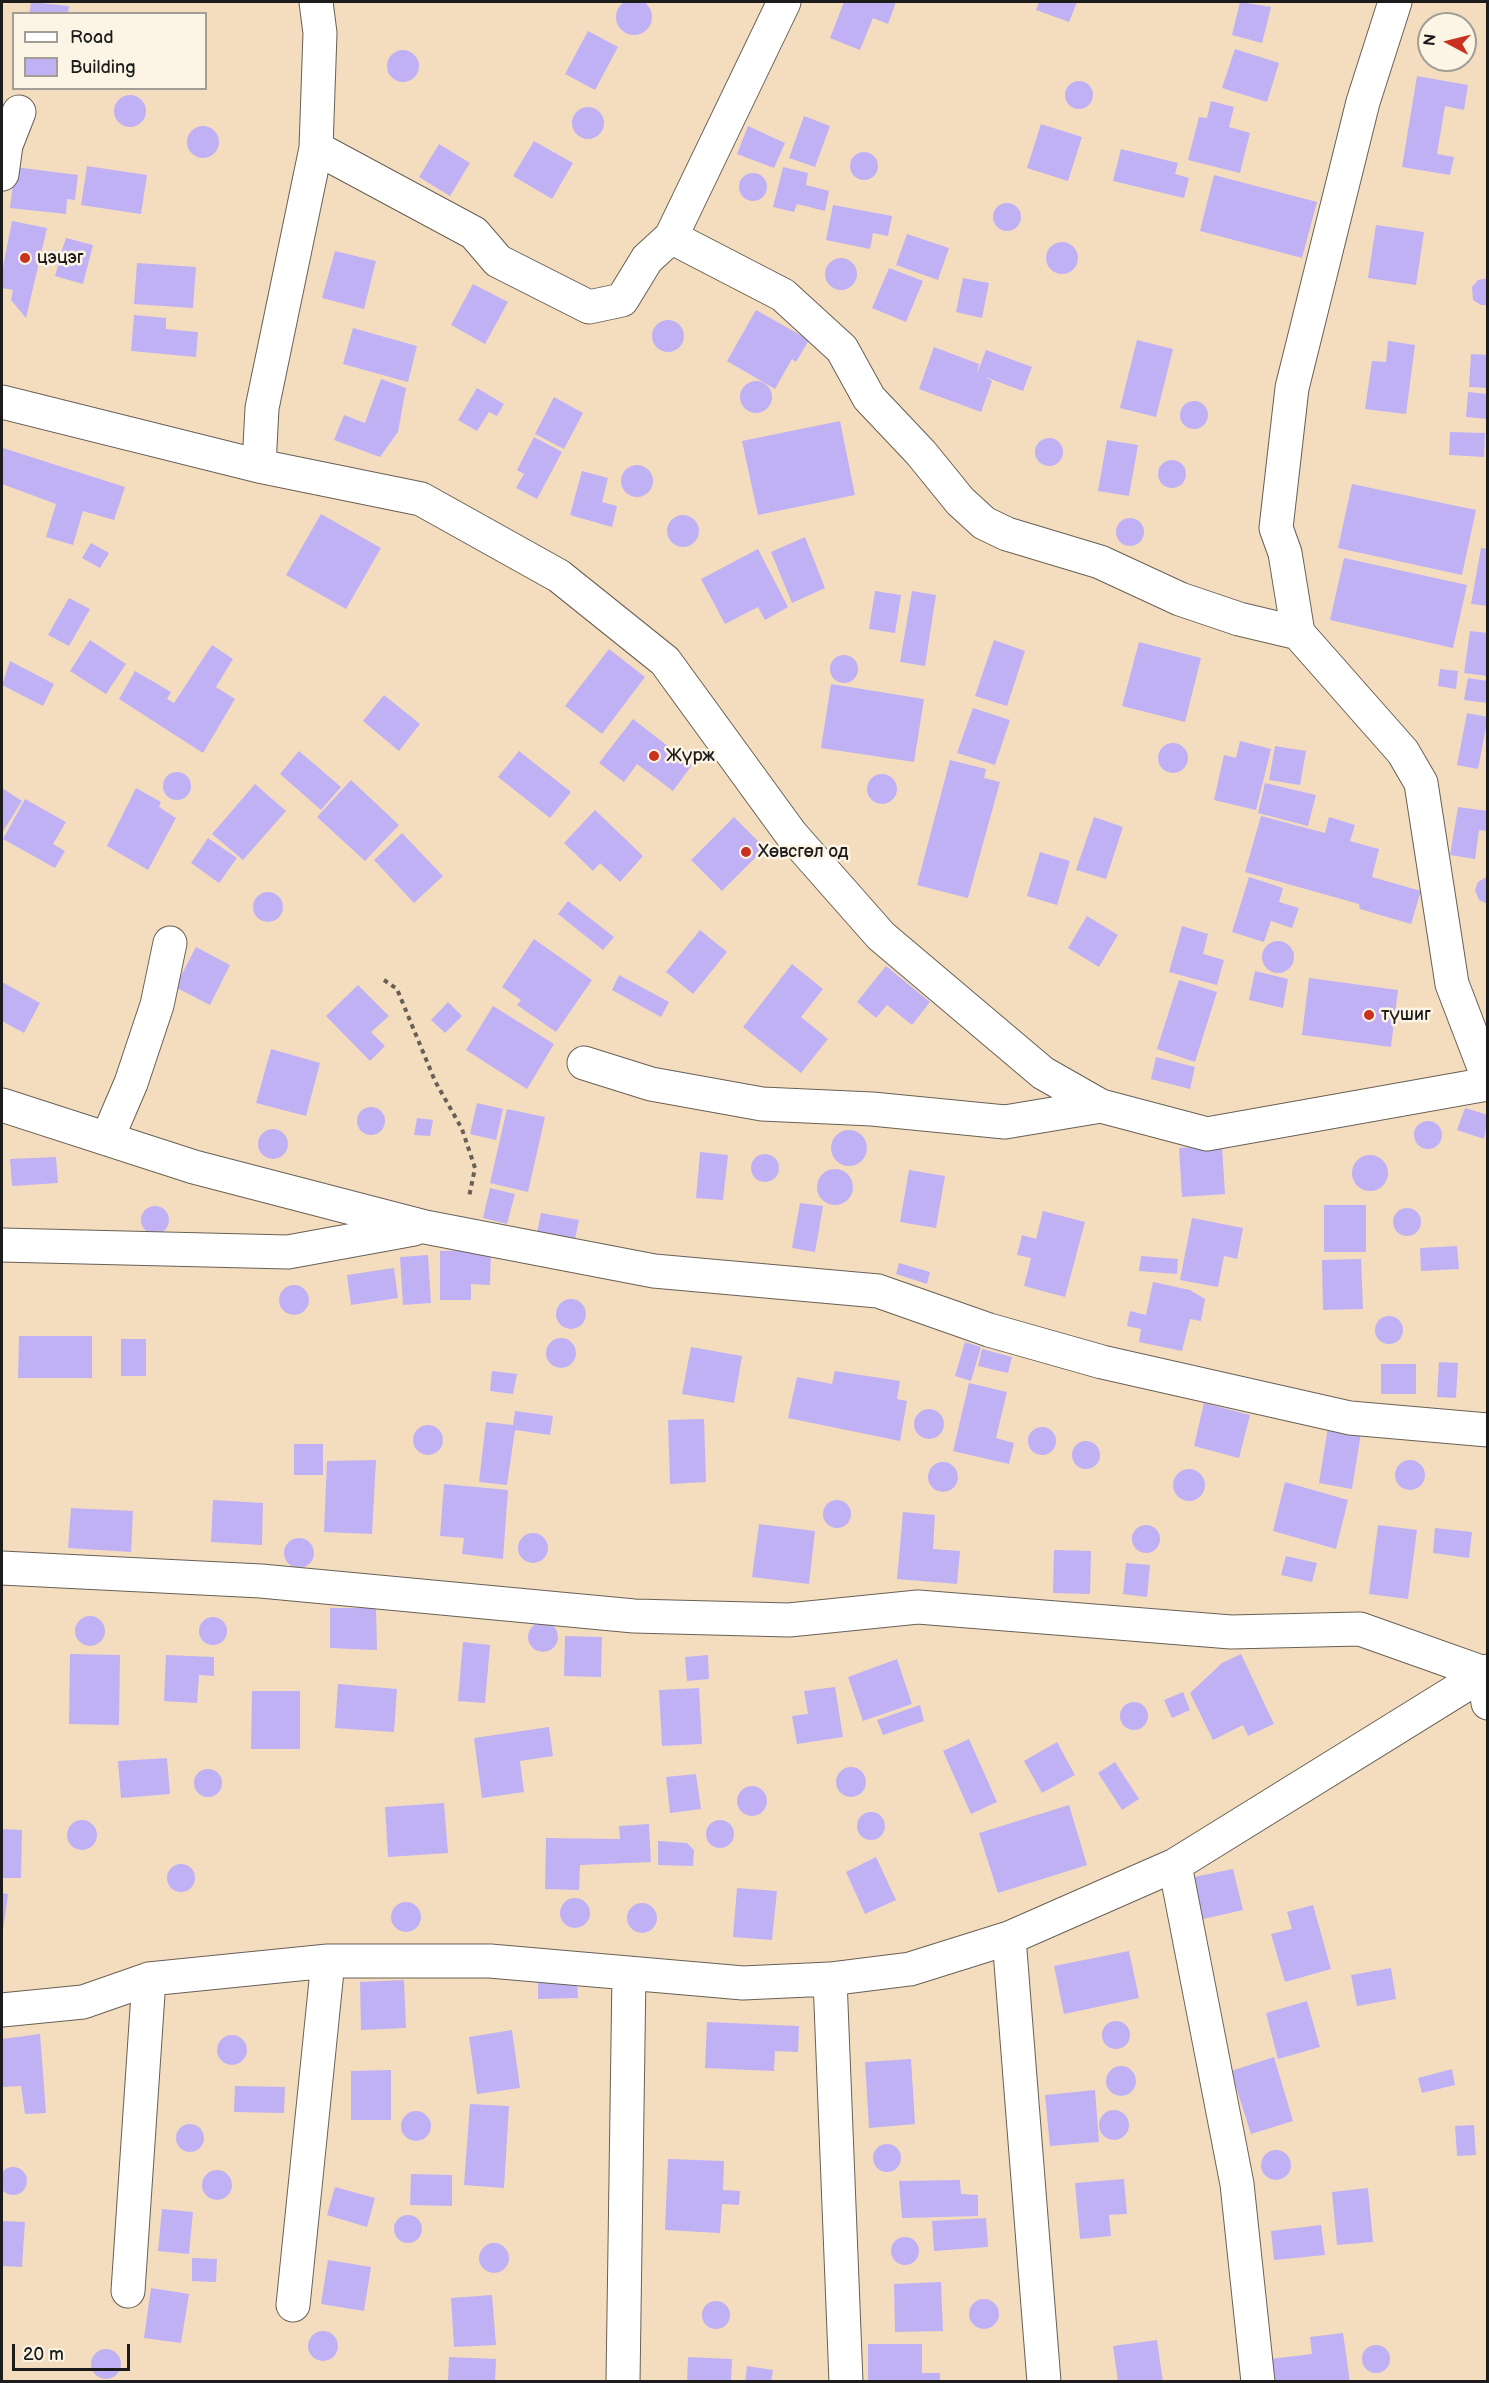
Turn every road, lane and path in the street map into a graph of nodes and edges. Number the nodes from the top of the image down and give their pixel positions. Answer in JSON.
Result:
{"nodes":[{"id":1,"x":316,"y":2,"type":"edge"},
{"id":2,"x":784,"y":2,"type":"edge"},
{"id":3,"x":1395,"y":2,"type":"edge"},
{"id":4,"x":19,"y":112,"type":"dead end"},
{"id":5,"x":316,"y":148,"type":"junction"},
{"id":6,"x":2,"y":174,"type":"edge"},
{"id":7,"x":671,"y":237,"type":"junction"},
{"id":8,"x":2,"y":402,"type":"edge"},
{"id":9,"x":259,"y":466,"type":"junction"},
{"id":10,"x":1298,"y":633,"type":"junction"},
{"id":11,"x":170,"y":943,"type":"dead end"},
{"id":12,"x":384,"y":980,"type":"dead end"},
{"id":13,"x":584,"y":1064,"type":"dead end"},
{"id":14,"x":1488,"y":1078,"type":"edge"},
{"id":15,"x":1488,"y":1084,"type":"edge"},
{"id":16,"x":2,"y":1105,"type":"edge"},
{"id":17,"x":1101,"y":1106,"type":"junction"},
{"id":18,"x":107,"y":1139,"type":"junction"},
{"id":19,"x":425,"y":1227,"type":"junction"},
{"id":20,"x":458,"y":1232,"type":"junction"},
{"id":21,"x":2,"y":1245,"type":"edge"},
{"id":22,"x":1488,"y":1430,"type":"edge"},
{"id":23,"x":2,"y":1568,"type":"edge"},
{"id":24,"x":1486,"y":1682,"type":"edge"},
{"id":25,"x":1175,"y":1865,"type":"junction"},
{"id":26,"x":1009,"y":1938,"type":"junction"},
{"id":27,"x":328,"y":1961,"type":"junction"},
{"id":28,"x":629,"y":1973,"type":"junction"},
{"id":29,"x":149,"y":1979,"type":"junction"},
{"id":30,"x":830,"y":1979,"type":"junction"},
{"id":31,"x":2,"y":2010,"type":"edge"},
{"id":32,"x":128,"y":2291,"type":"dead end"},
{"id":33,"x":293,"y":2305,"type":"dead end"},
{"id":34,"x":623,"y":2382,"type":"edge"},
{"id":35,"x":846,"y":2382,"type":"edge"},
{"id":36,"x":1044,"y":2382,"type":"edge"},
{"id":37,"x":1258,"y":2382,"type":"edge"}],
"edges":[{"from":1,"to":5,"type":"street"},
{"from":2,"to":7,"type":"street"},
{"from":3,"to":10,"type":"street"},
{"from":4,"to":6,"type":"street"},
{"from":5,"to":7,"type":"street"},
{"from":5,"to":9,"type":"street"},
{"from":7,"to":10,"type":"street"},
{"from":8,"to":9,"type":"street"},
{"from":9,"to":17,"type":"street"},
{"from":10,"to":14,"type":"street"},
{"from":11,"to":18,"type":"street"},
{"from":12,"to":20,"type":"path"},
{"from":13,"to":17,"type":"street"},
{"from":15,"to":17,"type":"street"},
{"from":16,"to":18,"type":"street"},
{"from":18,"to":19,"type":"street"},
{"from":19,"to":20,"type":"street"},
{"from":19,"to":21,"type":"street"},
{"from":20,"to":22,"type":"street"},
{"from":23,"to":24,"type":"street"},
{"from":24,"to":25,"type":"street"},
{"from":25,"to":26,"type":"street"},
{"from":25,"to":37,"type":"street"},
{"from":26,"to":30,"type":"street"},
{"from":26,"to":36,"type":"street"},
{"from":27,"to":28,"type":"street"},
{"from":27,"to":29,"type":"street"},
{"from":27,"to":33,"type":"street"},
{"from":28,"to":30,"type":"street"},
{"from":28,"to":34,"type":"street"},
{"from":29,"to":31,"type":"street"},
{"from":29,"to":32,"type":"street"},
{"from":30,"to":35,"type":"street"}]}
